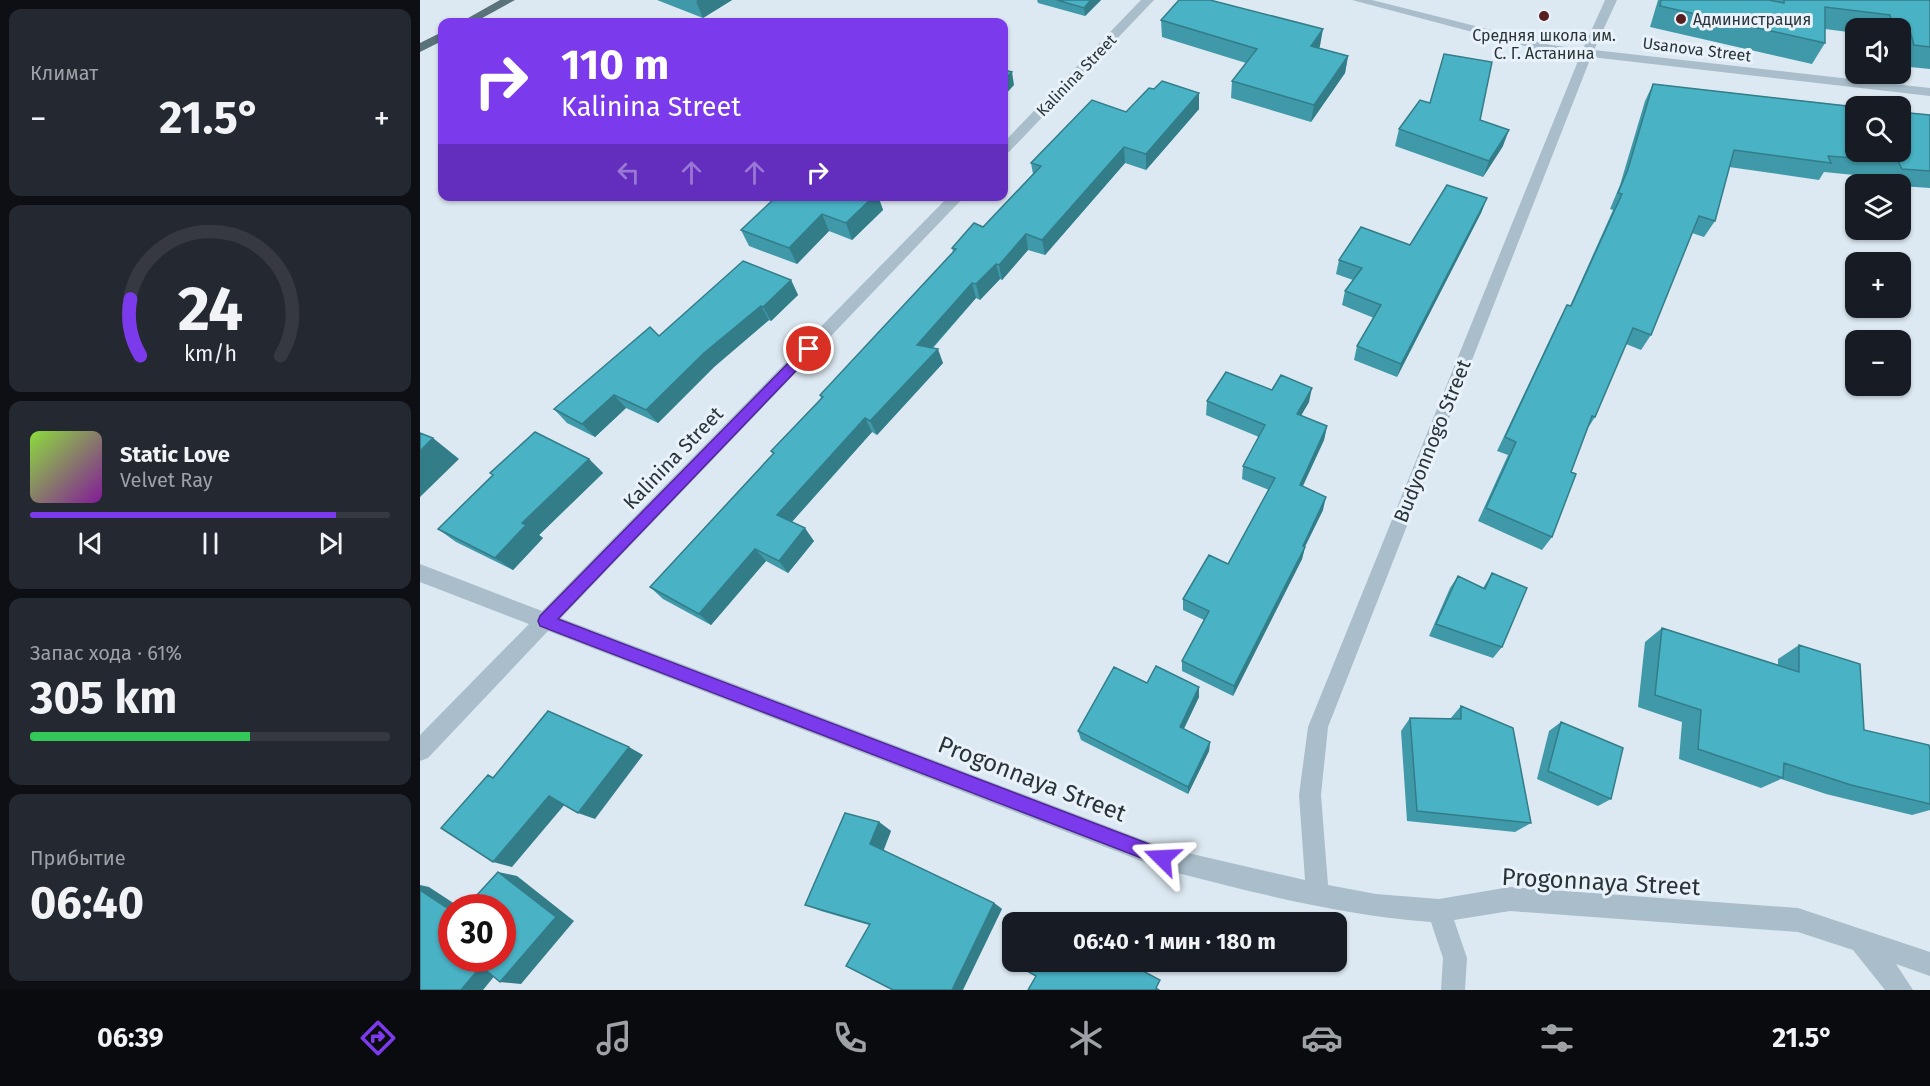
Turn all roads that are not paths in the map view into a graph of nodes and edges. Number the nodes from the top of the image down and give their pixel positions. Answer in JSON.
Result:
{"nodes":[{"id":1,"x":508,"y":0,"type":"edge"},
{"id":2,"x":1148,"y":0,"type":"edge"},
{"id":3,"x":1358,"y":0,"type":"edge"},
{"id":4,"x":1611,"y":0,"type":"edge"},
{"id":5,"x":474,"y":18,"type":"edge"},
{"id":6,"x":438,"y":38,"type":"edge"},
{"id":7,"x":420,"y":48,"type":"edge"},
{"id":8,"x":1587,"y":53,"type":"junction"},
{"id":9,"x":1930,"y":92,"type":"edge"},
{"id":10,"x":1008,"y":145,"type":"edge"},
{"id":11,"x":953,"y":201,"type":"edge"},
{"id":12,"x":420,"y":573,"type":"edge"},
{"id":13,"x":545,"y":621,"type":"junction"},
{"id":14,"x":420,"y":750,"type":"edge"},
{"id":15,"x":1317,"y":894,"type":"junction"},
{"id":16,"x":1439,"y":911,"type":"junction"},
{"id":17,"x":1860,"y":940,"type":"junction"},
{"id":18,"x":1930,"y":964,"type":"edge"},
{"id":19,"x":1453,"y":990,"type":"edge"},
{"id":20,"x":1901,"y":990,"type":"edge"}],
"edges":[{"from":1,"to":5,"type":"main road"},
{"from":2,"to":10,"type":"street","name":"Kalinina Street"},
{"from":3,"to":8,"type":"street","name":"Usanova Street"},
{"from":4,"to":8,"type":"street","name":"Budyonnogo Street"},
{"from":6,"to":7,"type":"main road"},
{"from":8,"to":9,"type":"street","name":"Usanova Street"},
{"from":8,"to":15,"type":"street","name":"Budyonnogo Street"},
{"from":11,"to":13,"type":"street","name":"Kalinina Street"},
{"from":12,"to":13,"type":"street","name":"Progonnaya Street"},
{"from":13,"to":14,"type":"street","name":"Kalinina Street"},
{"from":13,"to":15,"type":"street","name":"Progonnaya Street"},
{"from":15,"to":16,"type":"street","name":"Progonnaya Street"},
{"from":16,"to":17,"type":"street","name":"Progonnaya Street"},
{"from":16,"to":19,"type":"street"},
{"from":17,"to":18,"type":"street","name":"Progonnaya Street"},
{"from":17,"to":20,"type":"street"}]}
